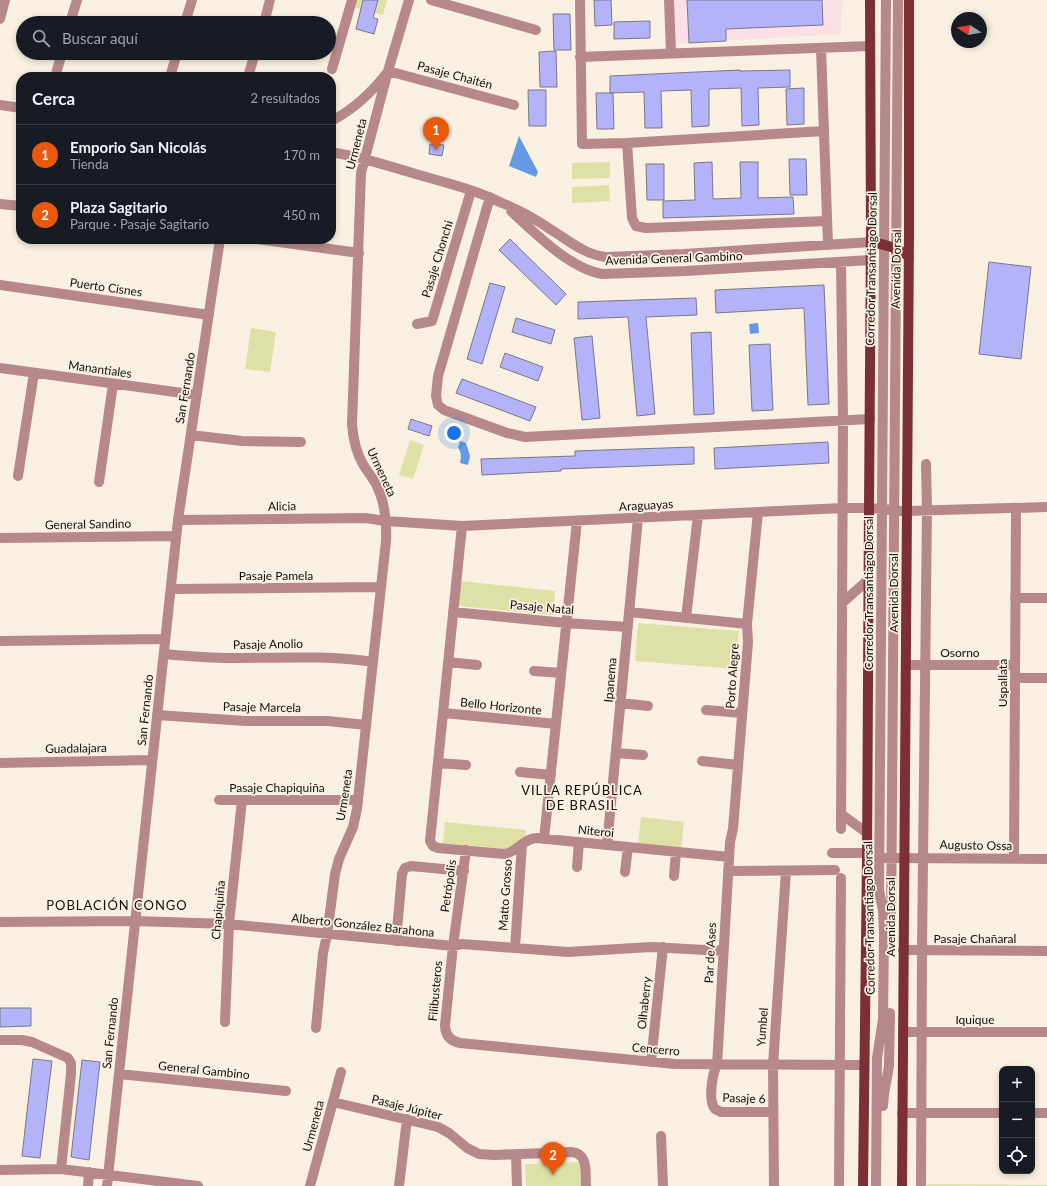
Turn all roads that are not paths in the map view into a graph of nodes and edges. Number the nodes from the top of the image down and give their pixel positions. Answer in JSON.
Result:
{"nodes":[{"id":1,"x":5,"y":0,"type":"edge"},
{"id":2,"x":77,"y":0,"type":"edge"},
{"id":3,"x":192,"y":0,"type":"edge"},
{"id":4,"x":270,"y":0,"type":"edge"},
{"id":5,"x":352,"y":0,"type":"edge"},
{"id":6,"x":409,"y":0,"type":"edge"},
{"id":7,"x":431,"y":0,"type":"edge"},
{"id":8,"x":580,"y":0,"type":"edge"},
{"id":9,"x":669,"y":0,"type":"edge"},
{"id":10,"x":870,"y":0,"type":"edge"},
{"id":11,"x":886,"y":0,"type":"edge"},
{"id":12,"x":898,"y":0,"type":"edge"},
{"id":13,"x":909,"y":0,"type":"edge"},
{"id":14,"x":72,"y":16,"type":"edge"},
{"id":15,"x":188,"y":16,"type":"edge"},
{"id":16,"x":266,"y":16,"type":"edge"},
{"id":17,"x":0,"y":19,"type":"edge"},
{"id":18,"x":536,"y":30,"type":"dead end"},
{"id":19,"x":870,"y":46,"type":"junction"},
{"id":20,"x":821,"y":48,"type":"junction"},
{"id":21,"x":671,"y":53,"type":"junction"},
{"id":22,"x":336,"y":55,"type":"edge"},
{"id":23,"x":580,"y":57,"type":"junction"},
{"id":24,"x":60,"y":60,"type":"edge"},
{"id":25,"x":175,"y":60,"type":"edge"},
{"id":26,"x":253,"y":60,"type":"edge"},
{"id":27,"x":335,"y":60,"type":"edge"},
{"id":28,"x":332,"y":69,"type":"dead end"},
{"id":29,"x":388,"y":71,"type":"junction"},
{"id":30,"x":56,"y":72,"type":"edge"},
{"id":31,"x":171,"y":72,"type":"edge"},
{"id":32,"x":249,"y":72,"type":"edge"},
{"id":33,"x":0,"y":105,"type":"edge"},
{"id":34,"x":514,"y":105,"type":"dead end"},
{"id":35,"x":16,"y":107,"type":"edge"},
{"id":36,"x":336,"y":118,"type":"edge"},
{"id":37,"x":824,"y":131,"type":"junction"},
{"id":38,"x":627,"y":143,"type":"junction"},
{"id":39,"x":336,"y":153,"type":"edge"},
{"id":40,"x":365,"y":159,"type":"junction"},
{"id":41,"x":471,"y":190,"type":"junction"},
{"id":42,"x":490,"y":197,"type":"junction"},
{"id":43,"x":503,"y":203,"type":"junction"},
{"id":44,"x":0,"y":204,"type":"edge"},
{"id":45,"x":16,"y":206,"type":"edge"},
{"id":46,"x":827,"y":221,"type":"junction"},
{"id":47,"x":871,"y":242,"type":"junction"},
{"id":48,"x":219,"y":244,"type":"edge"},
{"id":49,"x":293,"y":244,"type":"edge"},
{"id":50,"x":828,"y":244,"type":"junction"},
{"id":51,"x":884,"y":244,"type":"junction"},
{"id":52,"x":897,"y":249,"type":"junction"},
{"id":53,"x":359,"y":253,"type":"junction"},
{"id":54,"x":684,"y":254,"type":"junction"},
{"id":55,"x":909,"y":257,"type":"junction"},
{"id":56,"x":871,"y":260,"type":"junction"},
{"id":57,"x":841,"y":262,"type":"junction"},
{"id":58,"x":686,"y":271,"type":"junction"},
{"id":59,"x":0,"y":284,"type":"edge"},
{"id":60,"x":209,"y":315,"type":"junction"},
{"id":61,"x":417,"y":324,"type":"dead end"},
{"id":62,"x":0,"y":368,"type":"edge"},
{"id":63,"x":34,"y":373,"type":"junction"},
{"id":64,"x":113,"y":384,"type":"junction"},
{"id":65,"x":197,"y":395,"type":"junction"},
{"id":66,"x":870,"y":420,"type":"junction"},
{"id":67,"x":843,"y":421,"type":"junction"},
{"id":68,"x":191,"y":434,"type":"junction"},
{"id":69,"x":301,"y":442,"type":"dead end"},
{"id":70,"x":926,"y":464,"type":"dead end"},
{"id":71,"x":18,"y":476,"type":"dead end"},
{"id":72,"x":99,"y":482,"type":"dead end"},
{"id":73,"x":1047,"y":507,"type":"edge"},
{"id":74,"x":843,"y":508,"type":"junction"},
{"id":75,"x":868,"y":508,"type":"junction"},
{"id":76,"x":1016,"y":508,"type":"junction"},
{"id":77,"x":882,"y":509,"type":"junction"},
{"id":78,"x":894,"y":510,"type":"junction"},
{"id":79,"x":926,"y":510,"type":"junction"},
{"id":80,"x":906,"y":511,"type":"junction"},
{"id":81,"x":758,"y":512,"type":"junction"},
{"id":82,"x":698,"y":515,"type":"junction"},
{"id":83,"x":638,"y":518,"type":"junction"},
{"id":84,"x":178,"y":520,"type":"junction"},
{"id":85,"x":386,"y":521,"type":"junction"},
{"id":86,"x":577,"y":521,"type":"junction"},
{"id":87,"x":462,"y":526,"type":"junction"},
{"id":88,"x":176,"y":536,"type":"junction"},
{"id":89,"x":0,"y":538,"type":"edge"},
{"id":90,"x":868,"y":580,"type":"junction"},
{"id":91,"x":381,"y":587,"type":"junction"},
{"id":92,"x":171,"y":589,"type":"junction"},
{"id":93,"x":1015,"y":598,"type":"junction"},
{"id":94,"x":1047,"y":598,"type":"edge"},
{"id":95,"x":842,"y":603,"type":"junction"},
{"id":96,"x":453,"y":612,"type":"junction"},
{"id":97,"x":629,"y":612,"type":"junction"},
{"id":98,"x":686,"y":618,"type":"junction"},
{"id":99,"x":566,"y":623,"type":"junction"},
{"id":100,"x":747,"y":624,"type":"junction"},
{"id":101,"x":628,"y":627,"type":"junction"},
{"id":102,"x":165,"y":639,"type":"junction"},
{"id":103,"x":0,"y":641,"type":"edge"},
{"id":104,"x":164,"y":654,"type":"junction"},
{"id":105,"x":373,"y":662,"type":"junction"},
{"id":106,"x":448,"y":662,"type":"junction"},
{"id":107,"x":477,"y":665,"type":"dead end"},
{"id":108,"x":906,"y":665,"type":"junction"},
{"id":109,"x":925,"y":665,"type":"junction"},
{"id":110,"x":1015,"y":665,"type":"junction"},
{"id":111,"x":534,"y":671,"type":"dead end"},
{"id":112,"x":561,"y":673,"type":"junction"},
{"id":113,"x":1015,"y":678,"type":"junction"},
{"id":114,"x":1047,"y":678,"type":"edge"},
{"id":115,"x":620,"y":703,"type":"junction"},
{"id":116,"x":648,"y":706,"type":"dead end"},
{"id":117,"x":706,"y":710,"type":"dead end"},
{"id":118,"x":444,"y":713,"type":"junction"},
{"id":119,"x":742,"y":713,"type":"junction"},
{"id":120,"x":157,"y":715,"type":"junction"},
{"id":121,"x":556,"y":724,"type":"junction"},
{"id":122,"x":366,"y":725,"type":"junction"},
{"id":123,"x":616,"y":753,"type":"junction"},
{"id":124,"x":643,"y":755,"type":"dead end"},
{"id":125,"x":152,"y":760,"type":"junction"},
{"id":126,"x":702,"y":761,"type":"dead end"},
{"id":127,"x":0,"y":762,"type":"edge"},
{"id":128,"x":438,"y":763,"type":"junction"},
{"id":129,"x":466,"y":765,"type":"dead end"},
{"id":130,"x":738,"y":765,"type":"junction"},
{"id":131,"x":520,"y":772,"type":"dead end"},
{"id":132,"x":551,"y":775,"type":"junction"},
{"id":133,"x":219,"y":800,"type":"dead end"},
{"id":134,"x":242,"y":800,"type":"junction"},
{"id":135,"x":358,"y":800,"type":"junction"},
{"id":136,"x":841,"y":814,"type":"junction"},
{"id":137,"x":841,"y":829,"type":"dead end"},
{"id":138,"x":867,"y":833,"type":"junction"},
{"id":139,"x":544,"y":838,"type":"junction"},
{"id":140,"x":579,"y":842,"type":"junction"},
{"id":141,"x":730,"y":842,"type":"joint"},
{"id":142,"x":522,"y":844,"type":"junction"},
{"id":143,"x":607,"y":845,"type":"junction"},
{"id":144,"x":628,"y":847,"type":"junction"},
{"id":145,"x":466,"y":850,"type":"junction"},
{"id":146,"x":676,"y":852,"type":"junction"},
{"id":147,"x":832,"y":853,"type":"dead end"},
{"id":148,"x":867,"y":856,"type":"junction"},
{"id":149,"x":729,"y":857,"type":"junction"},
{"id":150,"x":880,"y":858,"type":"junction"},
{"id":151,"x":891,"y":858,"type":"junction"},
{"id":152,"x":904,"y":858,"type":"junction"},
{"id":153,"x":923,"y":858,"type":"junction"},
{"id":154,"x":1014,"y":859,"type":"junction"},
{"id":155,"x":1047,"y":859,"type":"edge"},
{"id":156,"x":577,"y":867,"type":"dead end"},
{"id":157,"x":786,"y":870,"type":"junction"},
{"id":158,"x":464,"y":871,"type":"junction"},
{"id":159,"x":728,"y":871,"type":"junction"},
{"id":160,"x":625,"y":872,"type":"dead end"},
{"id":161,"x":674,"y":876,"type":"dead end"},
{"id":162,"x":136,"y":921,"type":"junction"},
{"id":163,"x":0,"y":922,"type":"edge"},
{"id":164,"x":229,"y":924,"type":"junction"},
{"id":165,"x":327,"y":935,"type":"junction"},
{"id":166,"x":396,"y":941,"type":"junction"},
{"id":167,"x":452,"y":946,"type":"junction"},
{"id":168,"x":664,"y":947,"type":"junction"},
{"id":169,"x":514,"y":948,"type":"junction"},
{"id":170,"x":903,"y":950,"type":"junction"},
{"id":171,"x":922,"y":950,"type":"junction"},
{"id":172,"x":723,"y":951,"type":"junction"},
{"id":173,"x":1047,"y":951,"type":"edge"},
{"id":174,"x":225,"y":1022,"type":"dead end"},
{"id":175,"x":316,"y":1028,"type":"dead end"},
{"id":176,"x":903,"y":1032,"type":"junction"},
{"id":177,"x":922,"y":1032,"type":"junction"},
{"id":178,"x":1047,"y":1032,"type":"edge"},
{"id":179,"x":448,"y":1037,"type":"joint"},
{"id":180,"x":0,"y":1040,"type":"edge"},
{"id":181,"x":651,"y":1062,"type":"junction"},
{"id":182,"x":716,"y":1065,"type":"junction"},
{"id":183,"x":773,"y":1065,"type":"junction"},
{"id":184,"x":840,"y":1065,"type":"junction"},
{"id":185,"x":864,"y":1065,"type":"junction"},
{"id":186,"x":341,"y":1072,"type":"dead end"},
{"id":187,"x":119,"y":1074,"type":"junction"},
{"id":188,"x":286,"y":1091,"type":"dead end"},
{"id":189,"x":333,"y":1102,"type":"junction"},
{"id":190,"x":715,"y":1109,"type":"joint"},
{"id":191,"x":773,"y":1112,"type":"junction"},
{"id":192,"x":902,"y":1113,"type":"junction"},
{"id":193,"x":922,"y":1113,"type":"junction"},
{"id":194,"x":999,"y":1113,"type":"edge"},
{"id":195,"x":1035,"y":1113,"type":"edge"},
{"id":196,"x":1047,"y":1113,"type":"edge"},
{"id":197,"x":407,"y":1119,"type":"junction"},
{"id":198,"x":661,"y":1136,"type":"dead end"},
{"id":199,"x":516,"y":1154,"type":"junction"},
{"id":200,"x":61,"y":1169,"type":"junction"},
{"id":201,"x":0,"y":1170,"type":"edge"},
{"id":202,"x":88,"y":1172,"type":"junction"},
{"id":203,"x":108,"y":1174,"type":"junction"},
{"id":204,"x":88,"y":1186,"type":"edge"},
{"id":205,"x":107,"y":1186,"type":"edge"},
{"id":206,"x":198,"y":1186,"type":"edge"},
{"id":207,"x":310,"y":1186,"type":"edge"},
{"id":208,"x":399,"y":1186,"type":"edge"},
{"id":209,"x":517,"y":1186,"type":"edge"},
{"id":210,"x":586,"y":1186,"type":"edge"},
{"id":211,"x":663,"y":1186,"type":"edge"},
{"id":212,"x":774,"y":1186,"type":"edge"},
{"id":213,"x":839,"y":1186,"type":"edge"},
{"id":214,"x":863,"y":1186,"type":"edge"},
{"id":215,"x":876,"y":1186,"type":"edge"},
{"id":216,"x":881,"y":1186,"type":"edge"},
{"id":217,"x":902,"y":1186,"type":"edge"},
{"id":218,"x":921,"y":1186,"type":"edge"}],
"edges":[{"from":1,"to":17,"type":"street"},
{"from":2,"to":14,"type":"street"},
{"from":3,"to":15,"type":"street"},
{"from":4,"to":16,"type":"street"},
{"from":5,"to":22,"type":"street"},
{"from":6,"to":29,"type":"street","name":"Urmeneta"},
{"from":7,"to":18,"type":"street"},
{"from":8,"to":23,"type":"street"},
{"from":9,"to":21,"type":"street"},
{"from":10,"to":19,"type":"main road","name":"Avenida Dorsal"},
{"from":11,"to":51,"type":"street","name":"Corredor Transantiago Dorsal"},
{"from":12,"to":52,"type":"street","name":"Corredor Transantiago Dorsal"},
{"from":13,"to":55,"type":"main road","name":"Avenida Dorsal"},
{"from":19,"to":20,"type":"street"},
{"from":19,"to":47,"type":"main road","name":"Avenida Dorsal"},
{"from":20,"to":21,"type":"street"},
{"from":20,"to":37,"type":"street"},
{"from":21,"to":23,"type":"street"},
{"from":23,"to":38,"type":"street"},
{"from":24,"to":30,"type":"street"},
{"from":25,"to":31,"type":"street"},
{"from":26,"to":32,"type":"street"},
{"from":27,"to":28,"type":"street"},
{"from":29,"to":34,"type":"street","name":"Pasaje Chaitén"},
{"from":29,"to":36,"type":"street"},
{"from":29,"to":40,"type":"street","name":"Urmeneta"},
{"from":33,"to":35,"type":"street"},
{"from":37,"to":38,"type":"street"},
{"from":37,"to":46,"type":"street"},
{"from":38,"to":46,"type":"street"},
{"from":39,"to":40,"type":"street","name":"Avenida General Gambino"},
{"from":40,"to":41,"type":"street","name":"Avenida General Gambino"},
{"from":40,"to":53,"type":"street","name":"Urmeneta"},
{"from":41,"to":42,"type":"street","name":"Avenida General Gambino"},
{"from":41,"to":61,"type":"street","name":"Pasaje Chonchi"},
{"from":42,"to":43,"type":"street","name":"Avenida General Gambino"},
{"from":42,"to":67,"type":"street"},
{"from":43,"to":54,"type":"street","name":"Avenida General Gambino"},
{"from":43,"to":58,"type":"street","name":"Avenida General Gambino"},
{"from":44,"to":45,"type":"street"},
{"from":46,"to":50,"type":"street"},
{"from":47,"to":50,"type":"street","name":"Avenida General Gambino"},
{"from":47,"to":51,"type":"main road"},
{"from":47,"to":56,"type":"main road","name":"Avenida Dorsal"},
{"from":48,"to":60,"type":"street","name":"San Fernando"},
{"from":49,"to":53,"type":"street"},
{"from":50,"to":54,"type":"street","name":"Avenida General Gambino"},
{"from":51,"to":52,"type":"main road"},
{"from":51,"to":77,"type":"street","name":"Corredor Transantiago Dorsal"},
{"from":52,"to":55,"type":"main road"},
{"from":52,"to":78,"type":"street","name":"Corredor Transantiago Dorsal"},
{"from":53,"to":85,"type":"street","name":"Urmeneta"},
{"from":54,"to":58,"type":"street"},
{"from":55,"to":80,"type":"main road","name":"Avenida Dorsal"},
{"from":56,"to":57,"type":"street","name":"Avenida General Gambino"},
{"from":56,"to":66,"type":"main road","name":"Avenida Dorsal"},
{"from":57,"to":58,"type":"street","name":"Avenida General Gambino"},
{"from":57,"to":67,"type":"street"},
{"from":59,"to":60,"type":"street","name":"Puerto Cisnes"},
{"from":60,"to":65,"type":"street","name":"San Fernando"},
{"from":62,"to":63,"type":"street","name":"Manantiales"},
{"from":63,"to":64,"type":"street","name":"Manantiales"},
{"from":63,"to":71,"type":"street"},
{"from":64,"to":65,"type":"street","name":"Manantiales"},
{"from":64,"to":72,"type":"street"},
{"from":65,"to":68,"type":"street","name":"San Fernando"},
{"from":66,"to":67,"type":"street"},
{"from":66,"to":75,"type":"main road","name":"Avenida Dorsal"},
{"from":67,"to":74,"type":"street"},
{"from":68,"to":69,"type":"street"},
{"from":68,"to":84,"type":"street","name":"San Fernando"},
{"from":70,"to":79,"type":"street"},
{"from":73,"to":76,"type":"street","name":"Araguayas"},
{"from":74,"to":75,"type":"street","name":"Araguayas"},
{"from":74,"to":81,"type":"street","name":"Araguayas"},
{"from":74,"to":95,"type":"street"},
{"from":75,"to":77,"type":"street","name":"Araguayas"},
{"from":75,"to":90,"type":"main road","name":"Avenida Dorsal"},
{"from":76,"to":79,"type":"street","name":"Araguayas"},
{"from":76,"to":93,"type":"street","name":"Uspallata"},
{"from":77,"to":78,"type":"street","name":"Araguayas"},
{"from":77,"to":150,"type":"street","name":"Corredor Transantiago Dorsal"},
{"from":78,"to":80,"type":"street","name":"Araguayas"},
{"from":78,"to":151,"type":"street","name":"Corredor Transantiago Dorsal"},
{"from":79,"to":80,"type":"street","name":"Araguayas"},
{"from":79,"to":109,"type":"street"},
{"from":80,"to":108,"type":"main road","name":"Avenida Dorsal"},
{"from":81,"to":82,"type":"street","name":"Araguayas"},
{"from":81,"to":100,"type":"street","name":"Porto Alegre"},
{"from":82,"to":83,"type":"street","name":"Araguayas"},
{"from":82,"to":98,"type":"street"},
{"from":83,"to":86,"type":"street","name":"Araguayas"},
{"from":83,"to":97,"type":"street","name":"Ipanema"},
{"from":84,"to":85,"type":"street","name":"Alicia"},
{"from":84,"to":88,"type":"street","name":"San Fernando"},
{"from":85,"to":87,"type":"street","name":"Araguayas"},
{"from":85,"to":91,"type":"street","name":"Urmeneta"},
{"from":86,"to":87,"type":"street","name":"Araguayas"},
{"from":86,"to":99,"type":"street"},
{"from":87,"to":96,"type":"street","name":"Petrópolis"},
{"from":88,"to":89,"type":"street","name":"General Sandino"},
{"from":88,"to":92,"type":"street","name":"San Fernando"},
{"from":90,"to":95,"type":"street","name":"Avenida Dorsal"},
{"from":90,"to":138,"type":"main road","name":"Avenida Dorsal"},
{"from":91,"to":92,"type":"street","name":"Pasaje Pamela"},
{"from":91,"to":105,"type":"street","name":"Urmeneta"},
{"from":92,"to":102,"type":"street","name":"San Fernando"},
{"from":93,"to":94,"type":"street"},
{"from":93,"to":110,"type":"street","name":"Uspallata"},
{"from":95,"to":136,"type":"street"},
{"from":96,"to":99,"type":"street","name":"Pasaje Natal"},
{"from":96,"to":106,"type":"street","name":"Petrópolis"},
{"from":97,"to":98,"type":"street"},
{"from":97,"to":101,"type":"street","name":"Ipanema"},
{"from":98,"to":100,"type":"street"},
{"from":99,"to":101,"type":"street","name":"Pasaje Natal"},
{"from":99,"to":112,"type":"street"},
{"from":100,"to":119,"type":"street","name":"Porto Alegre"},
{"from":101,"to":115,"type":"street","name":"Ipanema"},
{"from":102,"to":103,"type":"street"},
{"from":102,"to":104,"type":"street","name":"San Fernando"},
{"from":104,"to":105,"type":"street","name":"Pasaje Anolio"},
{"from":104,"to":120,"type":"street","name":"San Fernando"},
{"from":105,"to":122,"type":"street","name":"Urmeneta"},
{"from":106,"to":107,"type":"street"},
{"from":106,"to":118,"type":"street","name":"Petrópolis"},
{"from":108,"to":109,"type":"street","name":"Osorno"},
{"from":108,"to":152,"type":"main road","name":"Avenida Dorsal"},
{"from":109,"to":110,"type":"street","name":"Osorno"},
{"from":109,"to":153,"type":"street"},
{"from":110,"to":113,"type":"street","name":"Uspallata"},
{"from":111,"to":112,"type":"street"},
{"from":112,"to":121,"type":"street"},
{"from":113,"to":114,"type":"street"},
{"from":113,"to":154,"type":"street","name":"Uspallata"},
{"from":115,"to":116,"type":"street"},
{"from":115,"to":123,"type":"street","name":"Ipanema"},
{"from":117,"to":119,"type":"street"},
{"from":118,"to":121,"type":"street","name":"Bello Horizonte"},
{"from":118,"to":128,"type":"street","name":"Petrópolis"},
{"from":119,"to":130,"type":"street","name":"Porto Alegre"},
{"from":120,"to":122,"type":"street","name":"Pasaje Marcela"},
{"from":120,"to":125,"type":"street","name":"San Fernando"},
{"from":121,"to":132,"type":"street"},
{"from":122,"to":135,"type":"street","name":"Urmeneta"},
{"from":123,"to":124,"type":"street"},
{"from":123,"to":143,"type":"street","name":"Ipanema"},
{"from":125,"to":127,"type":"street","name":"Guadalajara"},
{"from":125,"to":162,"type":"street","name":"San Fernando"},
{"from":126,"to":130,"type":"street"},
{"from":128,"to":129,"type":"street"},
{"from":128,"to":145,"type":"street","name":"Petrópolis"},
{"from":130,"to":141,"type":"street","name":"Porto Alegre"},
{"from":131,"to":132,"type":"street"},
{"from":132,"to":139,"type":"street"},
{"from":133,"to":134,"type":"street","name":"Pasaje Chapiquiña"},
{"from":134,"to":135,"type":"street","name":"Pasaje Chapiquiña"},
{"from":134,"to":164,"type":"street","name":"Chapiquiña"},
{"from":135,"to":165,"type":"street","name":"Urmeneta"},
{"from":136,"to":137,"type":"street"},
{"from":136,"to":138,"type":"street"},
{"from":138,"to":148,"type":"main road","name":"Avenida Dorsal"},
{"from":139,"to":140,"type":"street","name":"Niteroi"},
{"from":139,"to":142,"type":"street","name":"Niteroi"},
{"from":140,"to":143,"type":"street","name":"Niteroi"},
{"from":140,"to":156,"type":"street"},
{"from":141,"to":149,"type":"street","name":"Par de Ases"},
{"from":142,"to":145,"type":"street","name":"Niteroi"},
{"from":142,"to":169,"type":"street","name":"Matto Grosso"},
{"from":143,"to":144,"type":"street","name":"Niteroi"},
{"from":144,"to":146,"type":"street","name":"Niteroi"},
{"from":144,"to":160,"type":"street"},
{"from":145,"to":158,"type":"street","name":"Petrópolis"},
{"from":146,"to":149,"type":"street","name":"Niteroi"},
{"from":146,"to":161,"type":"street"},
{"from":147,"to":148,"type":"street"},
{"from":148,"to":150,"type":"street"},
{"from":148,"to":185,"type":"main road","name":"Avenida Dorsal"},
{"from":149,"to":159,"type":"street","name":"Par de Ases"},
{"from":150,"to":151,"type":"street"},
{"from":150,"to":215,"type":"street","name":"Corredor Transantiago Dorsal"},
{"from":151,"to":152,"type":"street"},
{"from":151,"to":216,"type":"street","name":"Corredor Transantiago Dorsal"},
{"from":152,"to":153,"type":"street","name":"Augusto Ossa"},
{"from":152,"to":170,"type":"main road","name":"Avenida Dorsal"},
{"from":153,"to":154,"type":"street","name":"Augusto Ossa"},
{"from":153,"to":171,"type":"street"},
{"from":154,"to":155,"type":"street","name":"Augusto Ossa"},
{"from":157,"to":159,"type":"street"},
{"from":157,"to":183,"type":"street","name":"Yumbel"},
{"from":157,"to":184,"type":"street"},
{"from":158,"to":166,"type":"street"},
{"from":158,"to":167,"type":"street","name":"Petrópolis"},
{"from":159,"to":172,"type":"street","name":"Par de Ases"},
{"from":162,"to":163,"type":"street","name":"Alberto González Barahona"},
{"from":162,"to":164,"type":"street","name":"Alberto González Barahona"},
{"from":162,"to":187,"type":"street","name":"San Fernando"},
{"from":164,"to":165,"type":"street","name":"Alberto González Barahona"},
{"from":164,"to":174,"type":"street","name":"Chapiquiña"},
{"from":165,"to":166,"type":"street","name":"Alberto González Barahona"},
{"from":165,"to":175,"type":"street","name":"Urmeneta"},
{"from":166,"to":167,"type":"street","name":"Alberto González Barahona"},
{"from":167,"to":169,"type":"street","name":"Alberto González Barahona"},
{"from":167,"to":179,"type":"street","name":"Filibusteros"},
{"from":168,"to":169,"type":"street","name":"Alberto González Barahona"},
{"from":168,"to":172,"type":"street","name":"Alberto González Barahona"},
{"from":168,"to":181,"type":"street","name":"Olhaberry"},
{"from":170,"to":171,"type":"street","name":"Pasaje Chañaral"},
{"from":170,"to":176,"type":"main road","name":"Avenida Dorsal"},
{"from":171,"to":173,"type":"street","name":"Pasaje Chañaral"},
{"from":171,"to":177,"type":"street"},
{"from":172,"to":182,"type":"street","name":"Par de Ases"},
{"from":176,"to":177,"type":"street","name":"Iquique"},
{"from":176,"to":192,"type":"main road","name":"Avenida Dorsal"},
{"from":177,"to":178,"type":"street","name":"Iquique"},
{"from":177,"to":193,"type":"street"},
{"from":179,"to":181,"type":"street","name":"Cencerro"},
{"from":180,"to":200,"type":"street"},
{"from":181,"to":182,"type":"street","name":"Cencerro"},
{"from":182,"to":183,"type":"street","name":"Cencerro"},
{"from":182,"to":190,"type":"street","name":"Par de Ases"},
{"from":183,"to":184,"type":"street","name":"Cencerro"},
{"from":183,"to":191,"type":"street","name":"Yumbel"},
{"from":184,"to":185,"type":"street","name":"Cencerro"},
{"from":184,"to":213,"type":"street"},
{"from":185,"to":214,"type":"main road","name":"Avenida Dorsal"},
{"from":186,"to":189,"type":"street","name":"Urmeneta"},
{"from":187,"to":188,"type":"street","name":"General Gambino"},
{"from":187,"to":203,"type":"street","name":"San Fernando"},
{"from":189,"to":197,"type":"street","name":"Pasaje Júpiter"},
{"from":189,"to":207,"type":"street","name":"Urmeneta"},
{"from":190,"to":191,"type":"street","name":"Pasaje 6"},
{"from":191,"to":212,"type":"street","name":"Yumbel"},
{"from":192,"to":193,"type":"street"},
{"from":192,"to":217,"type":"main road","name":"Avenida Dorsal"},
{"from":193,"to":194,"type":"street"},
{"from":193,"to":218,"type":"street"},
{"from":195,"to":196,"type":"street"},
{"from":197,"to":199,"type":"street","name":"Pasaje Júpiter"},
{"from":197,"to":208,"type":"street"},
{"from":198,"to":211,"type":"street"},
{"from":199,"to":209,"type":"street"},
{"from":199,"to":210,"type":"street","name":"Pasaje Júpiter"},
{"from":200,"to":201,"type":"street"},
{"from":200,"to":202,"type":"street"},
{"from":202,"to":203,"type":"street"},
{"from":202,"to":204,"type":"street"},
{"from":203,"to":205,"type":"street","name":"San Fernando"},
{"from":203,"to":206,"type":"street"}]}
